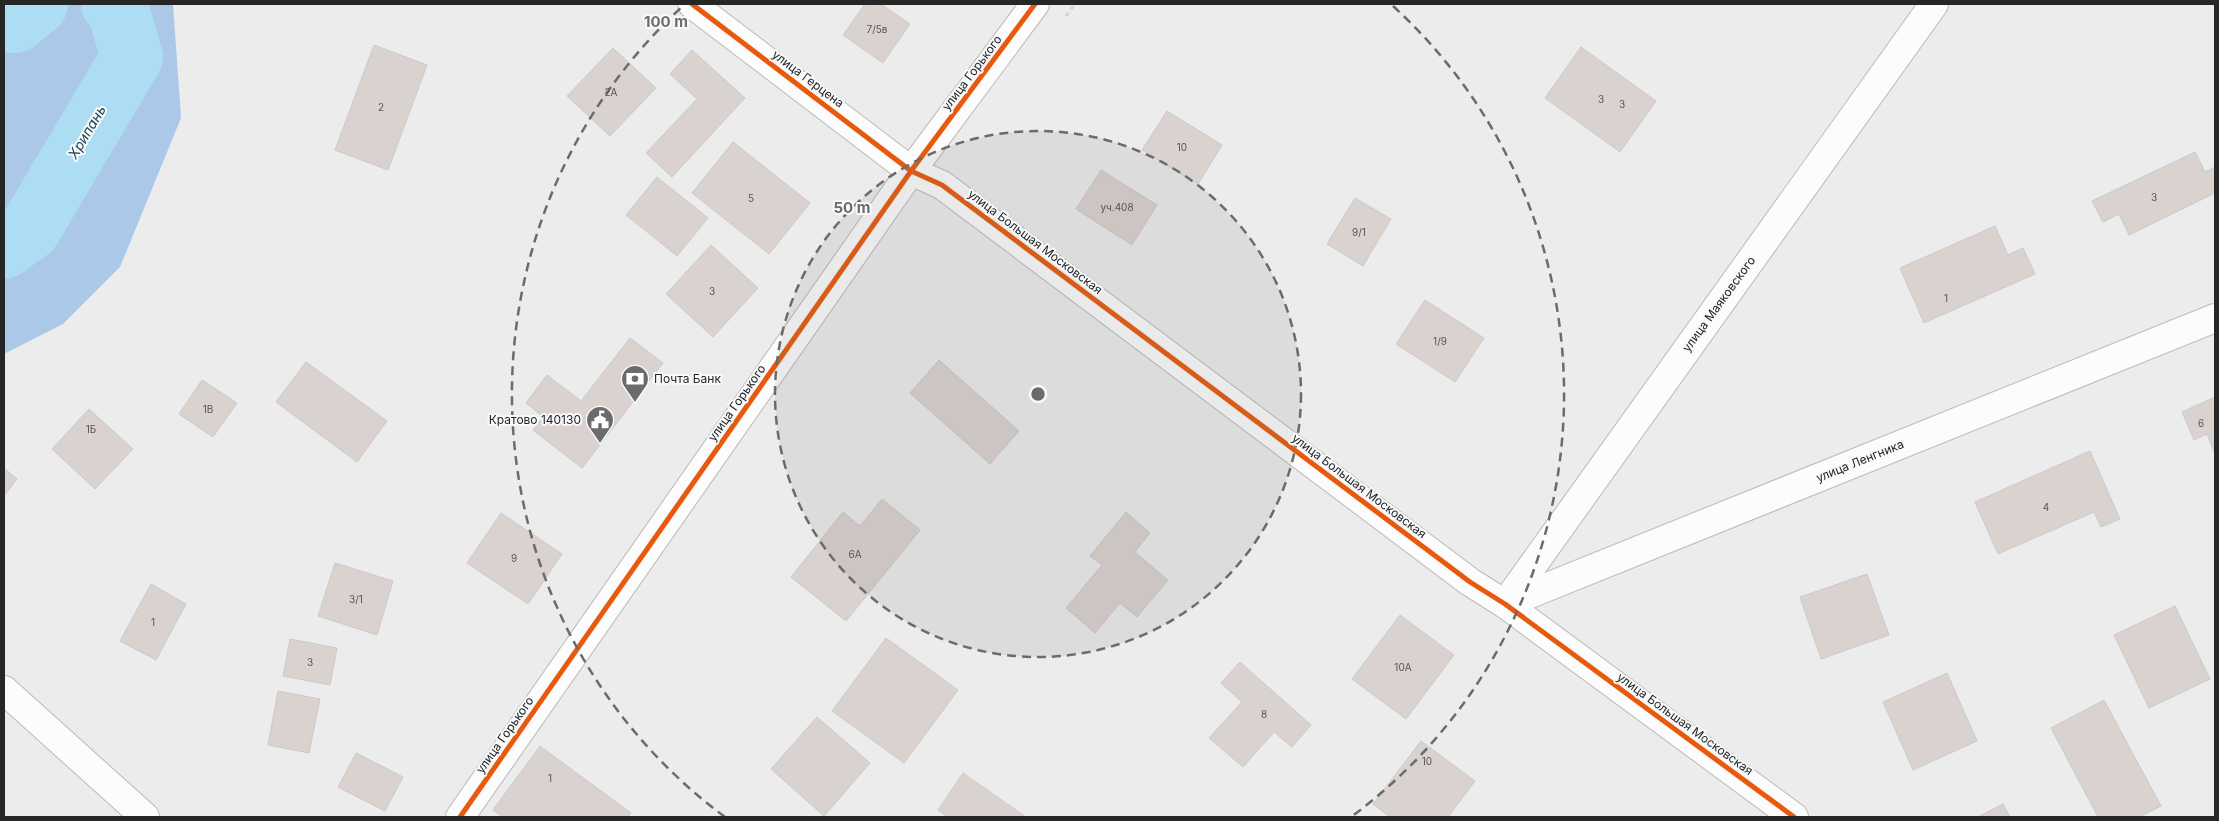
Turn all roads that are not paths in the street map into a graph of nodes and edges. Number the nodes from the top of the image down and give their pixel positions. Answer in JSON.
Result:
{"nodes":[{"id":1,"x":692,"y":4,"type":"edge"},
{"id":2,"x":1035,"y":4,"type":"edge"},
{"id":3,"x":1934,"y":4,"type":"edge"},
{"id":4,"x":911,"y":171,"type":"junction"},
{"id":5,"x":2215,"y":318,"type":"edge"},
{"id":6,"x":1505,"y":604,"type":"junction"},
{"id":7,"x":4,"y":690,"type":"edge"},
{"id":8,"x":145,"y":817,"type":"edge"},
{"id":9,"x":460,"y":817,"type":"edge"},
{"id":10,"x":1794,"y":817,"type":"edge"}],
"edges":[{"from":1,"to":4,"type":"street","name":"улица Герцена"},
{"from":2,"to":4,"type":"street","name":"улица Горького"},
{"from":3,"to":6,"type":"street","name":"улица Маяковского"},
{"from":4,"to":6,"type":"street","name":"улица Большая Московская"},
{"from":4,"to":9,"type":"street","name":"улица Горького"},
{"from":5,"to":6,"type":"street","name":"улица Ленгника"},
{"from":6,"to":10,"type":"street","name":"улица Большая Московская"},
{"from":7,"to":8,"type":"street"}]}
